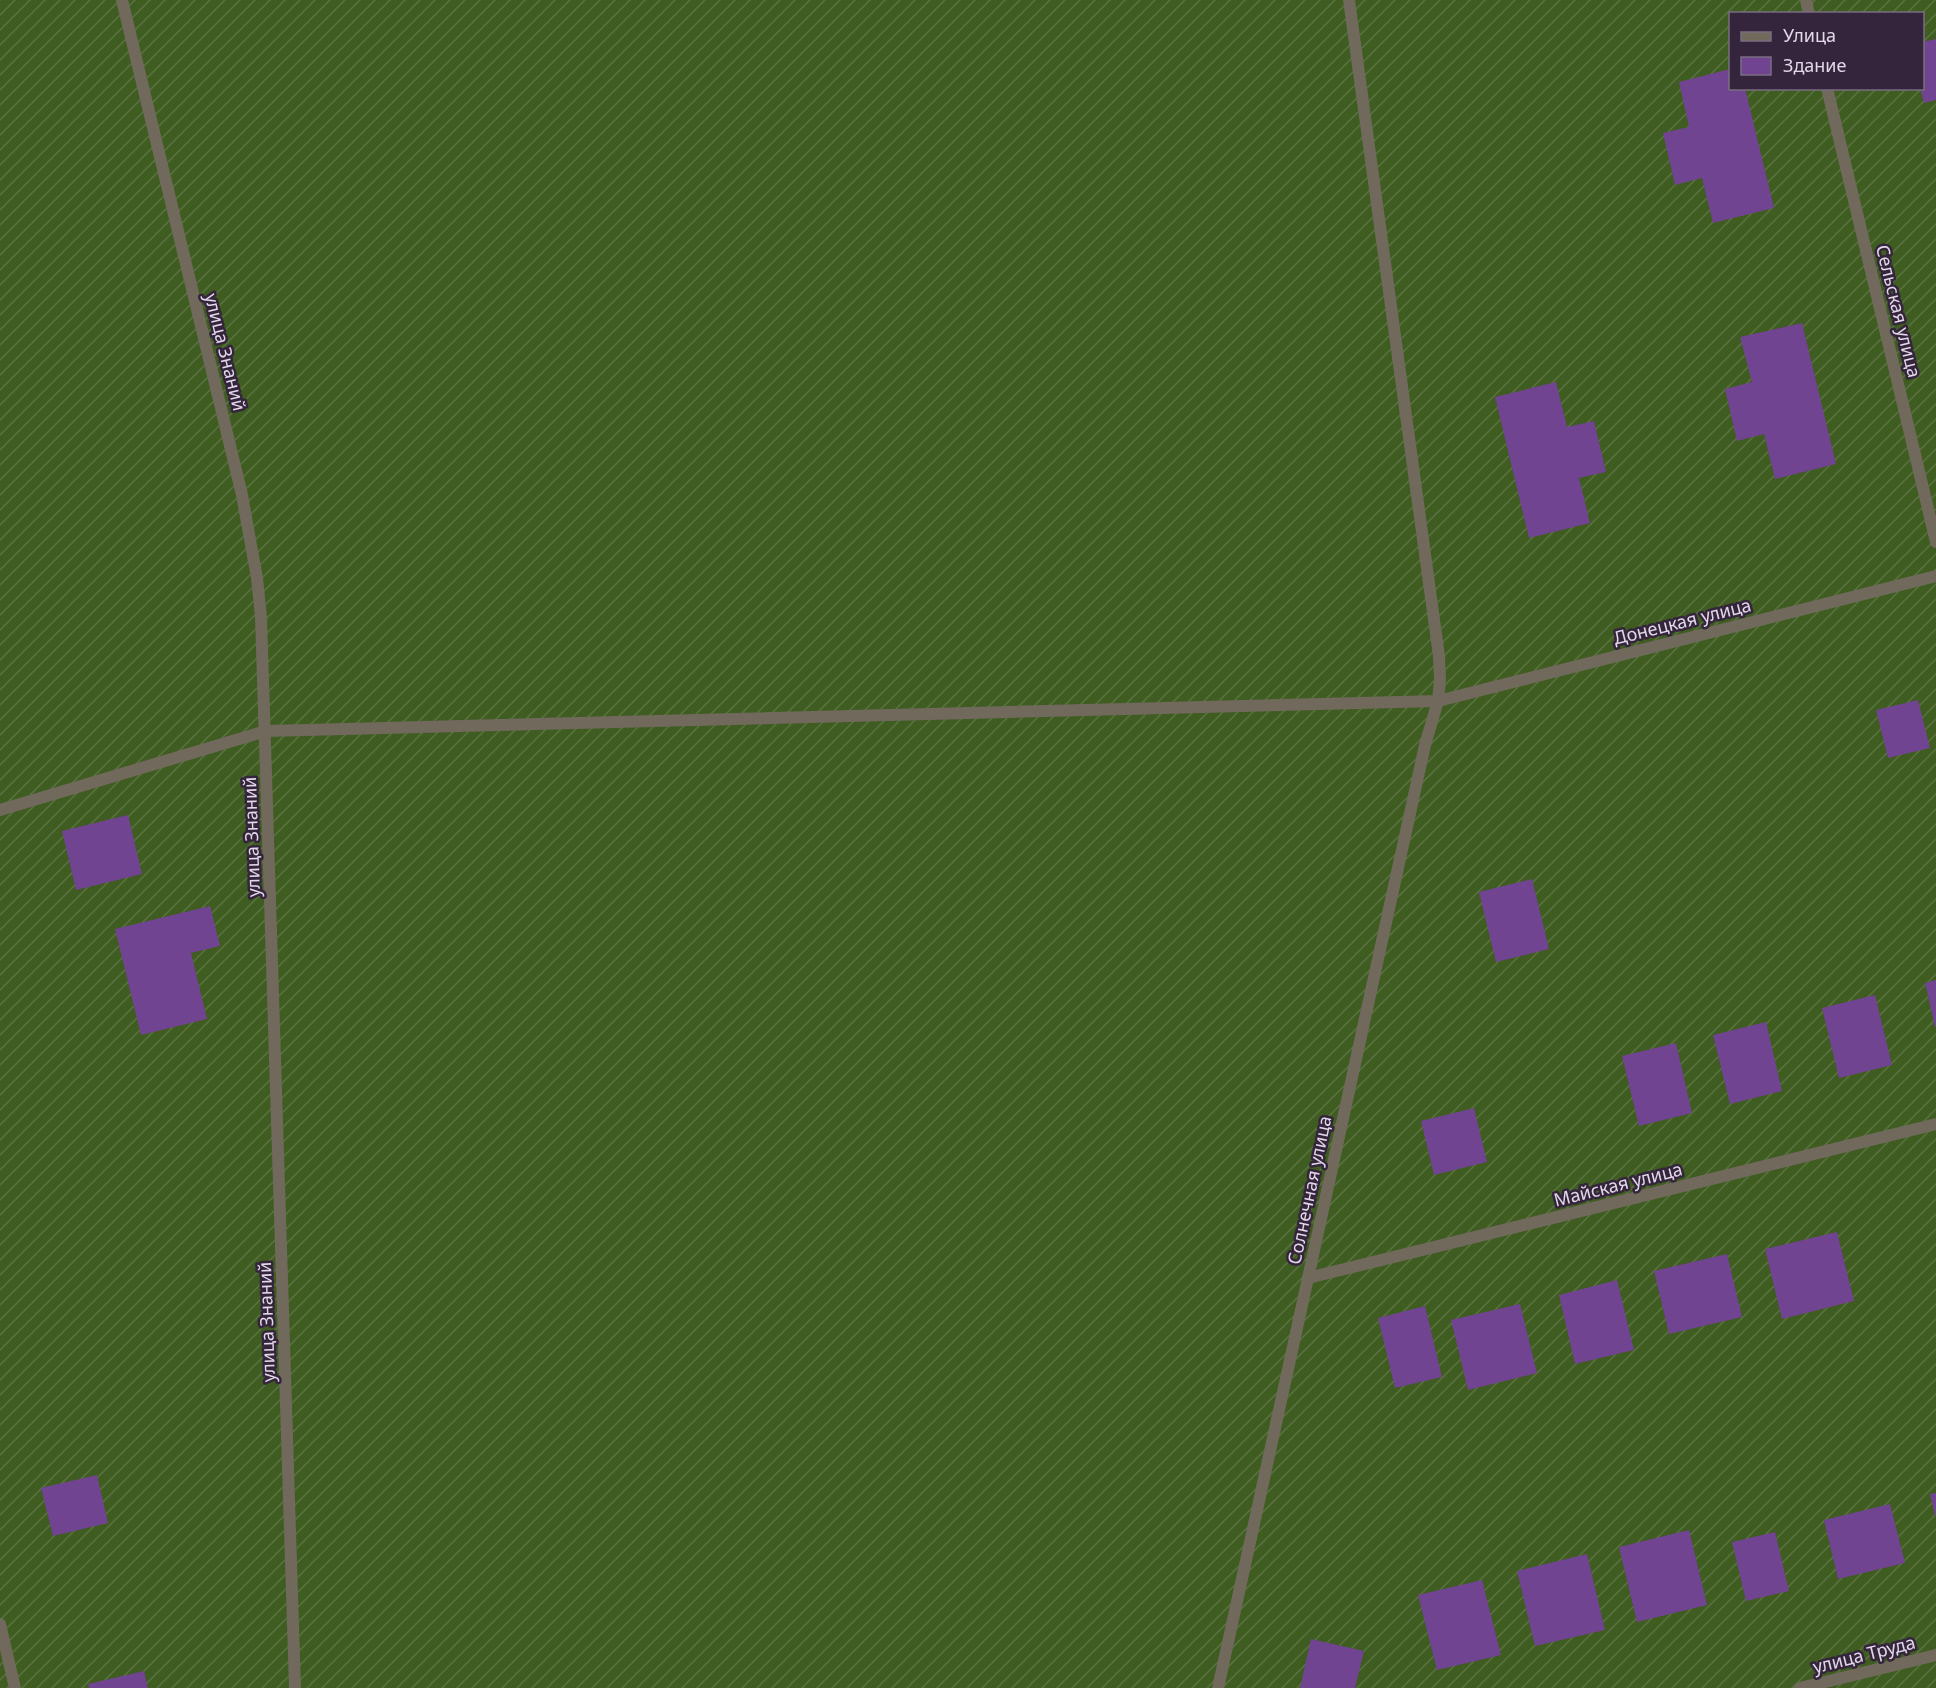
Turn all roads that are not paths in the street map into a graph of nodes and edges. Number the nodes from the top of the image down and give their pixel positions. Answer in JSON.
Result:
{"nodes":[{"id":1,"x":122,"y":0,"type":"edge"},
{"id":2,"x":1349,"y":0,"type":"edge"},
{"id":3,"x":1827,"y":90,"type":"edge"},
{"id":4,"x":1936,"y":542,"type":"edge"},
{"id":5,"x":1936,"y":576,"type":"edge"},
{"id":6,"x":1437,"y":701,"type":"junction"},
{"id":7,"x":266,"y":731,"type":"junction"},
{"id":8,"x":0,"y":810,"type":"edge"},
{"id":9,"x":1936,"y":1124,"type":"edge"},
{"id":10,"x":1308,"y":1278,"type":"junction"},
{"id":11,"x":0,"y":1624,"type":"edge"},
{"id":12,"x":1936,"y":1655,"type":"edge"},
{"id":13,"x":15,"y":1688,"type":"edge"},
{"id":14,"x":295,"y":1688,"type":"edge"},
{"id":15,"x":1218,"y":1688,"type":"edge"},
{"id":16,"x":1800,"y":1688,"type":"edge"}],
"edges":[{"from":1,"to":7,"type":"street","name":"улица Знаний"},
{"from":2,"to":6,"type":"street","name":"Солнечная улица"},
{"from":3,"to":4,"type":"street","name":"Сельская улица"},
{"from":5,"to":6,"type":"street","name":"Донецкая улица"},
{"from":6,"to":7,"type":"street","name":"Донецкая улица"},
{"from":6,"to":10,"type":"street","name":"Солнечная улица"},
{"from":7,"to":8,"type":"street","name":"Донецкая улица"},
{"from":7,"to":14,"type":"street","name":"улица Знаний"},
{"from":9,"to":10,"type":"street","name":"Майская улица"},
{"from":10,"to":15,"type":"street","name":"Солнечная улица"},
{"from":11,"to":13,"type":"street"},
{"from":12,"to":16,"type":"street","name":"улица Труда"}]}
